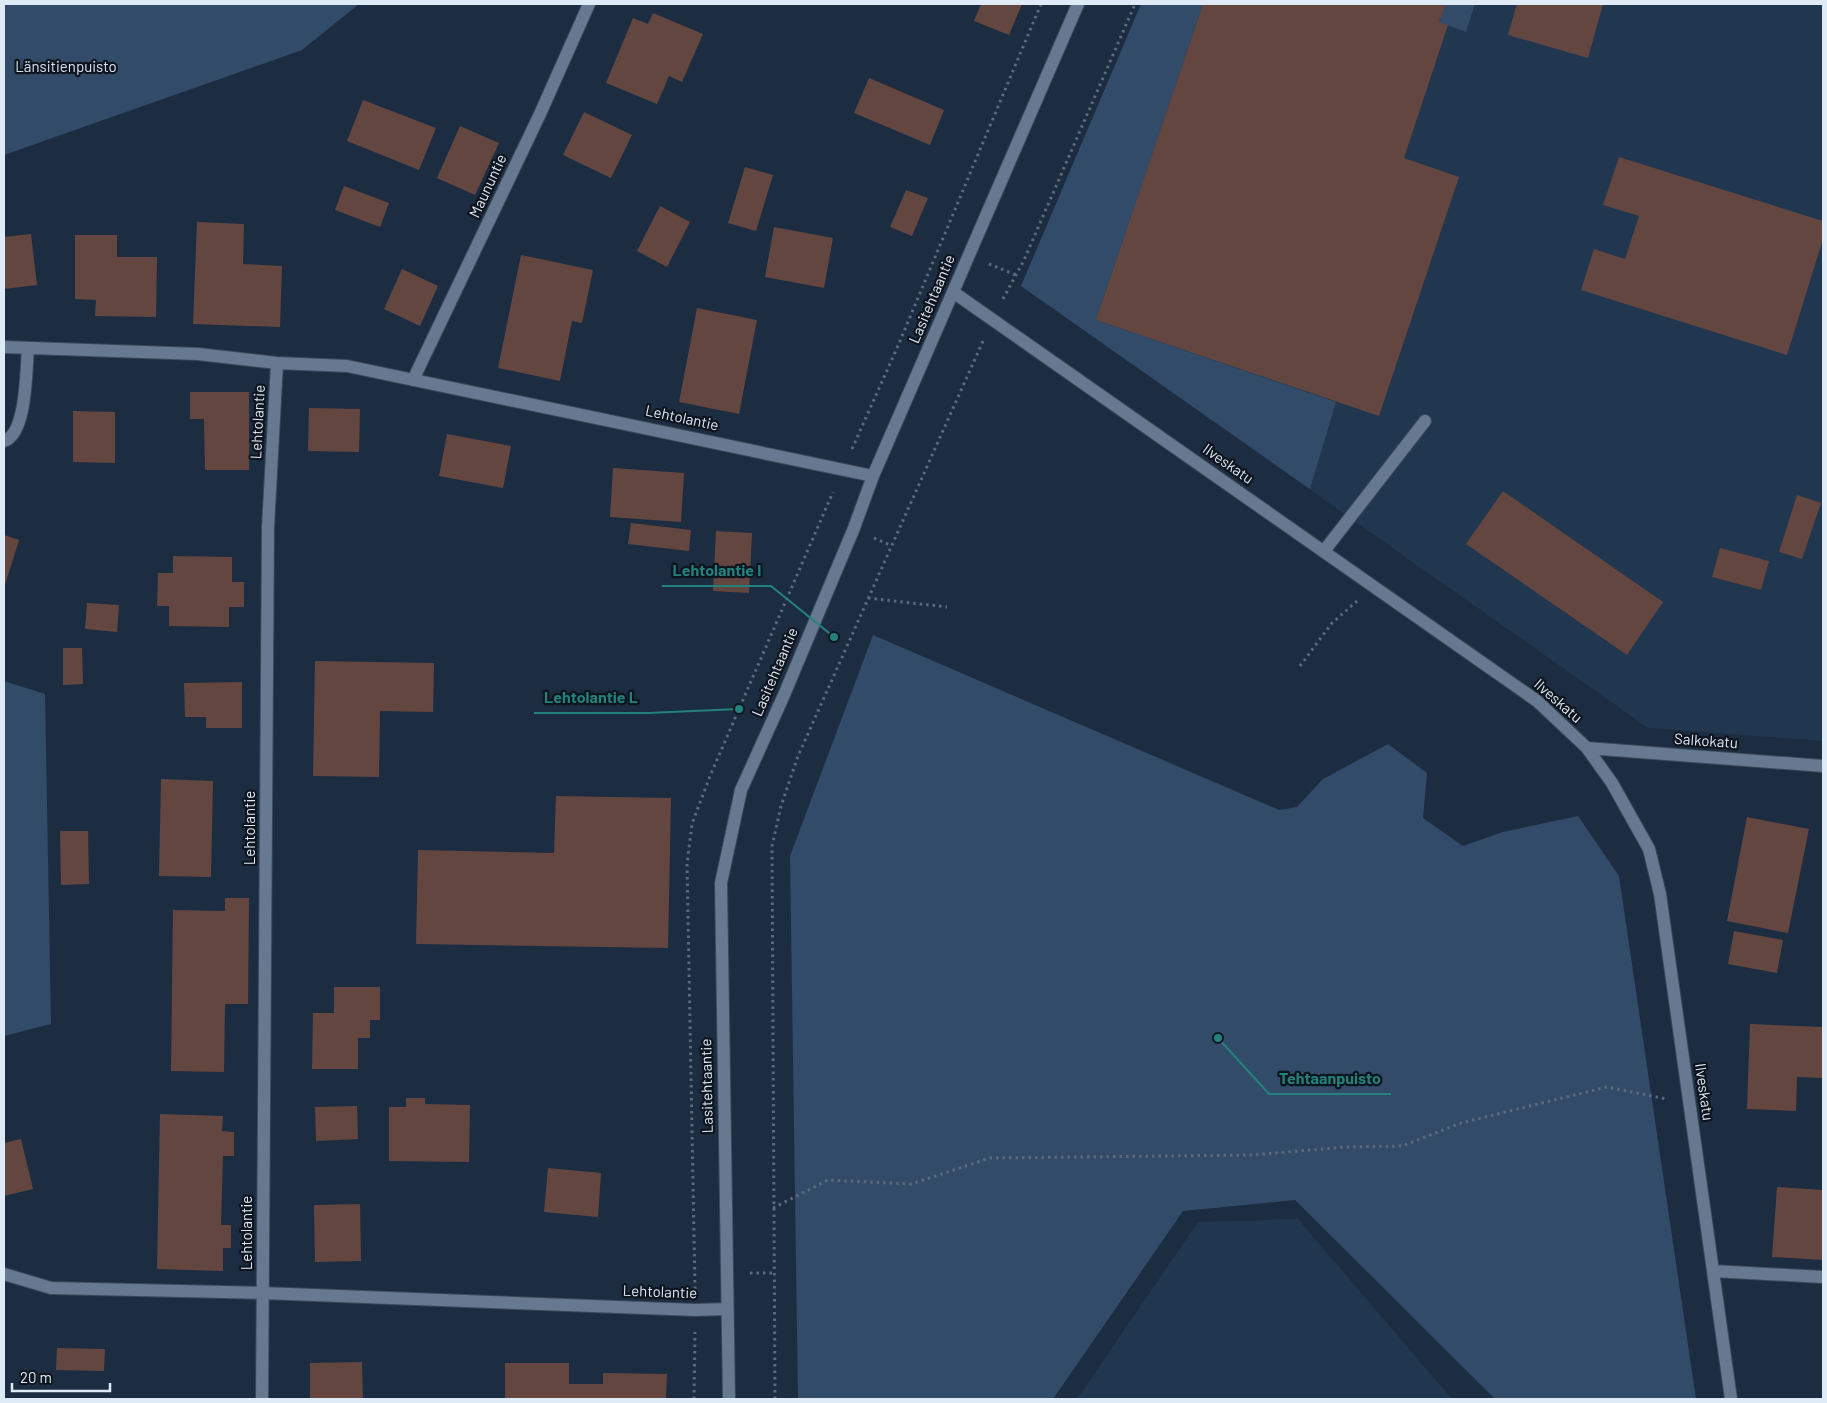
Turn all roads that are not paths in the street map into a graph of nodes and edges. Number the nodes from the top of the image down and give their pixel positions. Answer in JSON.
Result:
{"nodes":[{"id":1,"x":588,"y":4,"type":"edge"},
{"id":2,"x":1078,"y":4,"type":"edge"},
{"id":3,"x":953,"y":292,"type":"junction"},
{"id":4,"x":4,"y":347,"type":"edge"},
{"id":5,"x":28,"y":348,"type":"junction"},
{"id":6,"x":277,"y":363,"type":"junction"},
{"id":7,"x":413,"y":380,"type":"junction"},
{"id":8,"x":1425,"y":421,"type":"dead end"},
{"id":9,"x":4,"y":441,"type":"edge"},
{"id":10,"x":872,"y":476,"type":"junction"},
{"id":11,"x":1324,"y":551,"type":"junction"},
{"id":12,"x":1587,"y":748,"type":"junction"},
{"id":13,"x":1823,"y":766,"type":"edge"},
{"id":14,"x":1713,"y":1271,"type":"junction"},
{"id":15,"x":4,"y":1274,"type":"edge"},
{"id":16,"x":1823,"y":1277,"type":"edge"},
{"id":17,"x":263,"y":1293,"type":"junction"},
{"id":18,"x":726,"y":1309,"type":"junction"},
{"id":19,"x":262,"y":1399,"type":"edge"},
{"id":20,"x":729,"y":1399,"type":"edge"},
{"id":21,"x":1731,"y":1399,"type":"edge"}],
"edges":[{"from":1,"to":7,"type":"street","name":"Maununtie"},
{"from":2,"to":3,"type":"street","name":"Lasitehtaantie"},
{"from":3,"to":10,"type":"street","name":"Lasitehtaantie"},
{"from":3,"to":11,"type":"street","name":"Ilveskatu"},
{"from":4,"to":5,"type":"street","name":"Lehtolantie"},
{"from":5,"to":6,"type":"street","name":"Lehtolantie"},
{"from":5,"to":9,"type":"street"},
{"from":6,"to":7,"type":"street","name":"Lehtolantie"},
{"from":6,"to":17,"type":"street","name":"Lehtolantie"},
{"from":7,"to":10,"type":"street","name":"Lehtolantie"},
{"from":8,"to":11,"type":"street"},
{"from":10,"to":18,"type":"street","name":"Lasitehtaantie"},
{"from":11,"to":12,"type":"street","name":"Ilveskatu"},
{"from":12,"to":13,"type":"street","name":"Salkokatu"},
{"from":12,"to":14,"type":"street","name":"Ilveskatu"},
{"from":14,"to":16,"type":"street"},
{"from":14,"to":21,"type":"street","name":"Ilveskatu"},
{"from":15,"to":17,"type":"street","name":"Lehtolantie"},
{"from":17,"to":18,"type":"street","name":"Lehtolantie"},
{"from":17,"to":19,"type":"street","name":"Lehtolantie"},
{"from":18,"to":20,"type":"street","name":"Lasitehtaantie"}]}
